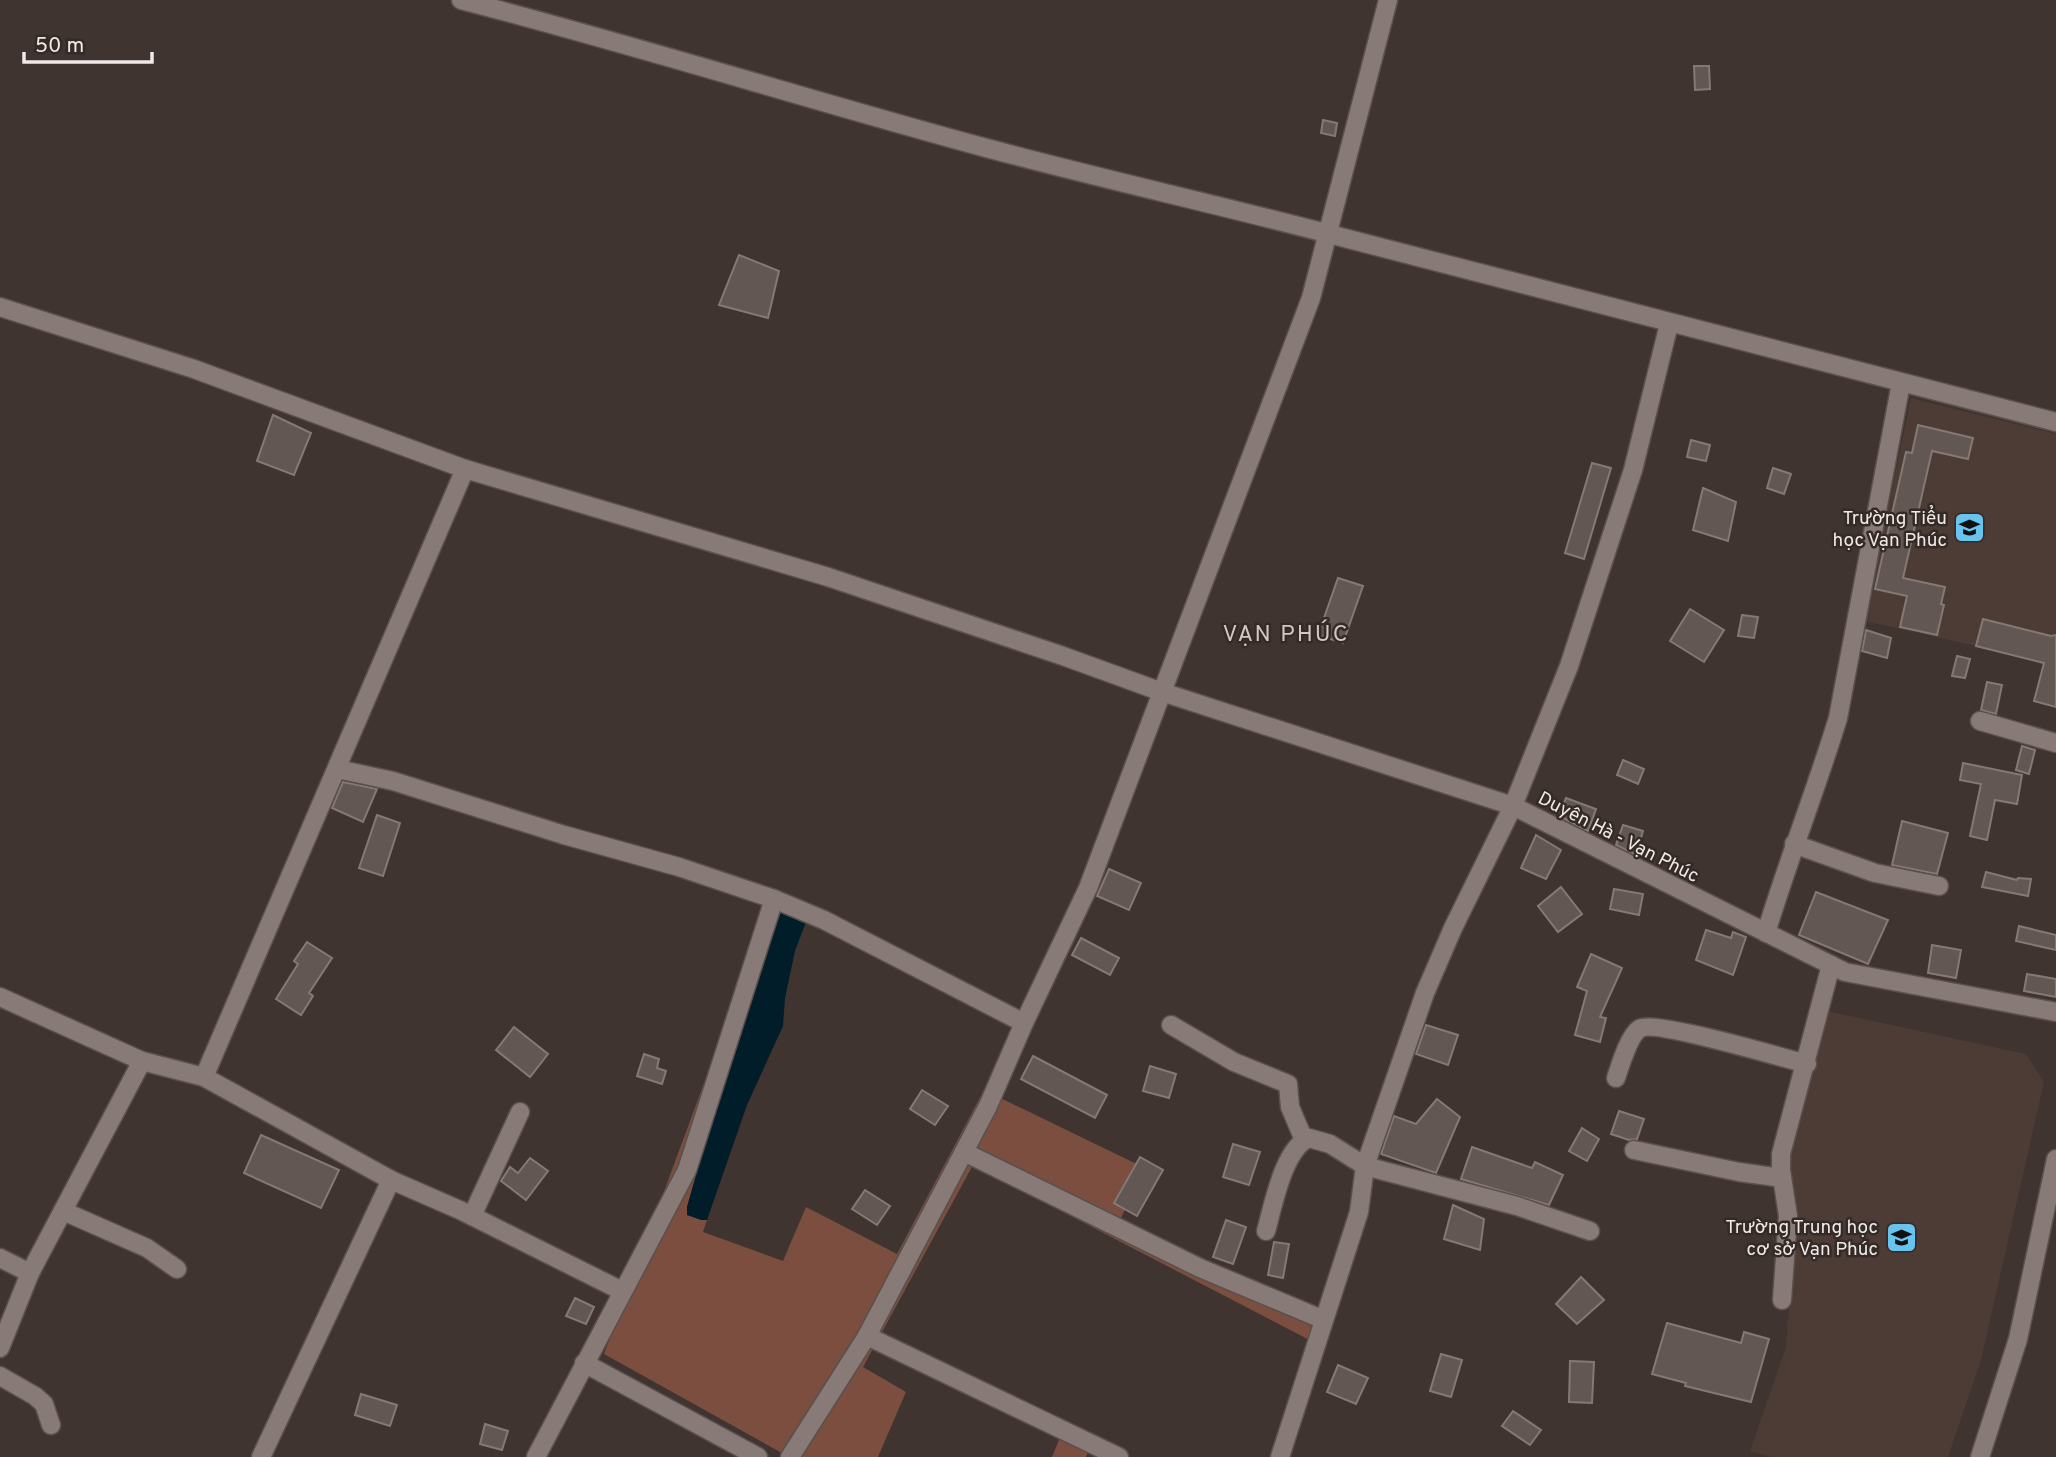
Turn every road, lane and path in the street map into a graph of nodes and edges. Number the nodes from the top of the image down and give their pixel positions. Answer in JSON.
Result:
{"nodes":[{"id":1,"x":461,"y":0,"type":"edge"},
{"id":2,"x":1388,"y":0,"type":"edge"},
{"id":3,"x":1329,"y":234,"type":"junction"},
{"id":4,"x":0,"y":307,"type":"edge"},
{"id":5,"x":1670,"y":324,"type":"junction"},
{"id":6,"x":1901,"y":383,"type":"junction"},
{"id":7,"x":2056,"y":422,"type":"edge"},
{"id":8,"x":465,"y":469,"type":"junction"},
{"id":9,"x":1162,"y":692,"type":"junction"},
{"id":10,"x":1980,"y":721,"type":"dead end"},
{"id":11,"x":2056,"y":743,"type":"edge"},
{"id":12,"x":337,"y":768,"type":"junction"},
{"id":13,"x":1513,"y":806,"type":"junction"},
{"id":14,"x":1794,"y":844,"type":"junction"},
{"id":15,"x":1939,"y":886,"type":"dead end"},
{"id":16,"x":774,"y":899,"type":"junction"},
{"id":17,"x":1766,"y":933,"type":"junction"},
{"id":18,"x":1831,"y":965,"type":"junction"},
{"id":19,"x":0,"y":997,"type":"edge"},
{"id":20,"x":2056,"y":1012,"type":"edge"},
{"id":21,"x":1024,"y":1023,"type":"junction"},
{"id":22,"x":1171,"y":1025,"type":"dead end"},
{"id":23,"x":142,"y":1061,"type":"junction"},
{"id":24,"x":1807,"y":1064,"type":"junction"},
{"id":25,"x":204,"y":1077,"type":"junction"},
{"id":26,"x":1616,"y":1078,"type":"dead end"},
{"id":27,"x":520,"y":1112,"type":"dead end"},
{"id":28,"x":1304,"y":1140,"type":"junction"},
{"id":29,"x":1634,"y":1150,"type":"dead end"},
{"id":30,"x":964,"y":1152,"type":"junction"},
{"id":31,"x":2056,"y":1159,"type":"edge"},
{"id":32,"x":1365,"y":1166,"type":"junction"},
{"id":33,"x":1782,"y":1178,"type":"junction"},
{"id":34,"x":391,"y":1180,"type":"junction"},
{"id":35,"x":63,"y":1211,"type":"junction"},
{"id":36,"x":472,"y":1216,"type":"junction"},
{"id":37,"x":1266,"y":1231,"type":"dead end"},
{"id":38,"x":1590,"y":1231,"type":"dead end"},
{"id":39,"x":0,"y":1258,"type":"edge"},
{"id":40,"x":177,"y":1269,"type":"dead end"},
{"id":41,"x":30,"y":1273,"type":"junction"},
{"id":42,"x":622,"y":1292,"type":"junction"},
{"id":43,"x":1782,"y":1300,"type":"dead end"},
{"id":44,"x":1324,"y":1320,"type":"junction"},
{"id":45,"x":867,"y":1336,"type":"junction"},
{"id":46,"x":0,"y":1348,"type":"edge"},
{"id":47,"x":584,"y":1363,"type":"junction"},
{"id":48,"x":0,"y":1376,"type":"edge"},
{"id":49,"x":51,"y":1425,"type":"dead end"},
{"id":50,"x":1986,"y":1455,"type":"edge"},
{"id":51,"x":261,"y":1457,"type":"edge"},
{"id":52,"x":536,"y":1457,"type":"edge"},
{"id":53,"x":758,"y":1457,"type":"edge"},
{"id":54,"x":790,"y":1457,"type":"edge"},
{"id":55,"x":1119,"y":1457,"type":"edge"},
{"id":56,"x":1280,"y":1457,"type":"edge"}],
"edges":[{"from":1,"to":3,"type":"street"},
{"from":2,"to":3,"type":"street"},
{"from":3,"to":5,"type":"street"},
{"from":3,"to":9,"type":"street"},
{"from":4,"to":8,"type":"street","name":"Duyên Hà - Vạn Phúc"},
{"from":5,"to":6,"type":"street"},
{"from":5,"to":13,"type":"street"},
{"from":6,"to":7,"type":"street"},
{"from":6,"to":14,"type":"street"},
{"from":8,"to":9,"type":"street","name":"Duyên Hà - Vạn Phúc"},
{"from":8,"to":12,"type":"street"},
{"from":9,"to":13,"type":"street","name":"Duyên Hà - Vạn Phúc"},
{"from":9,"to":21,"type":"street"},
{"from":10,"to":11,"type":"street"},
{"from":12,"to":16,"type":"street"},
{"from":12,"to":25,"type":"street"},
{"from":13,"to":17,"type":"street","name":"Duyên Hà - Vạn Phúc"},
{"from":13,"to":32,"type":"street"},
{"from":14,"to":15,"type":"street"},
{"from":14,"to":17,"type":"street"},
{"from":16,"to":21,"type":"street"},
{"from":16,"to":42,"type":"street"},
{"from":17,"to":18,"type":"street","name":"Duyên Hà - Vạn Phúc"},
{"from":18,"to":20,"type":"street","name":"Duyên Hà - Vạn Phúc"},
{"from":18,"to":24,"type":"street"},
{"from":19,"to":23,"type":"street"},
{"from":21,"to":30,"type":"street"},
{"from":22,"to":28,"type":"street"},
{"from":23,"to":25,"type":"street"},
{"from":23,"to":35,"type":"street"},
{"from":24,"to":26,"type":"street"},
{"from":24,"to":33,"type":"street"},
{"from":25,"to":34,"type":"street"},
{"from":27,"to":36,"type":"street"},
{"from":28,"to":32,"type":"street"},
{"from":28,"to":37,"type":"street"},
{"from":29,"to":33,"type":"street"},
{"from":30,"to":44,"type":"street"},
{"from":30,"to":45,"type":"street"},
{"from":31,"to":50,"type":"street"},
{"from":32,"to":38,"type":"street"},
{"from":32,"to":44,"type":"street"},
{"from":33,"to":43,"type":"street"},
{"from":34,"to":36,"type":"street"},
{"from":34,"to":51,"type":"street"},
{"from":35,"to":40,"type":"street"},
{"from":35,"to":41,"type":"street"},
{"from":36,"to":42,"type":"street"},
{"from":39,"to":41,"type":"street"},
{"from":41,"to":46,"type":"street"},
{"from":42,"to":47,"type":"street"},
{"from":44,"to":56,"type":"street"},
{"from":45,"to":54,"type":"street"},
{"from":45,"to":55,"type":"street"},
{"from":47,"to":52,"type":"street"},
{"from":47,"to":53,"type":"street"},
{"from":48,"to":49,"type":"street"}]}
